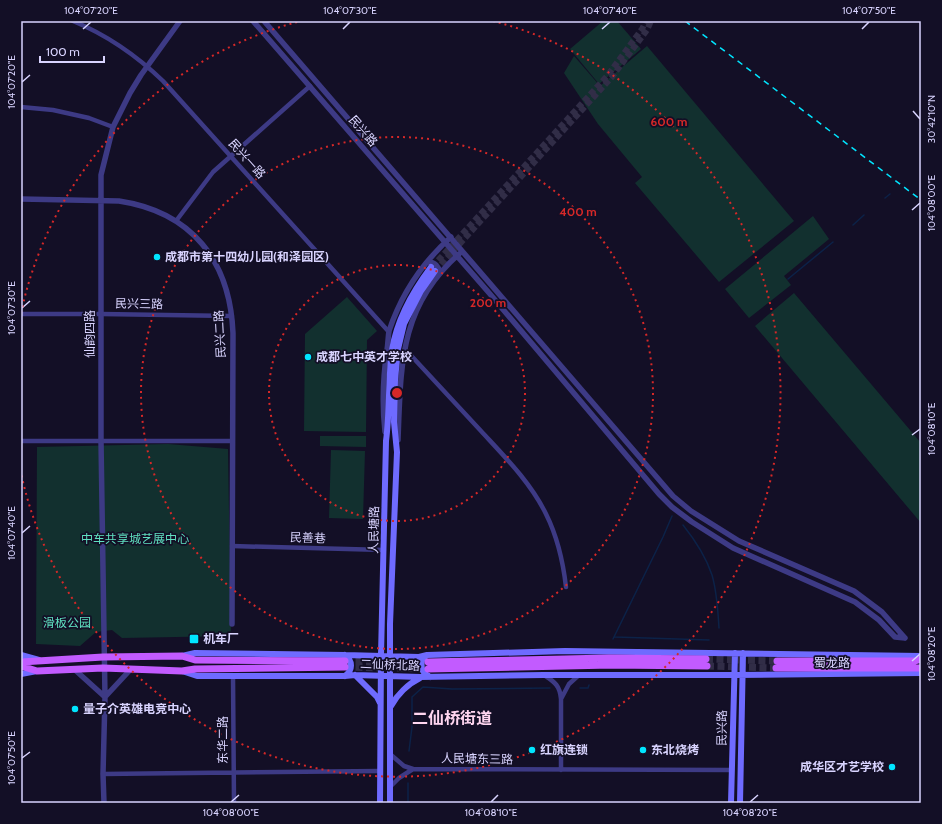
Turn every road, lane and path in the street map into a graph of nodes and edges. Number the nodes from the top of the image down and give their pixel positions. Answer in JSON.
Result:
{"nodes":[{"id":1,"x":73,"y":21,"type":"edge"},
{"id":2,"x":180,"y":21,"type":"edge"},
{"id":3,"x":253,"y":21,"type":"edge"},
{"id":4,"x":264,"y":21,"type":"edge"},
{"id":5,"x":148,"y":66,"type":"junction"},
{"id":6,"x":316,"y":81,"type":"junction"},
{"id":7,"x":310,"y":86,"type":"junction"},
{"id":8,"x":21,"y":107,"type":"edge"},
{"id":9,"x":113,"y":126,"type":"junction"},
{"id":10,"x":231,"y":156,"type":"junction"},
{"id":11,"x":21,"y":199,"type":"edge"},
{"id":12,"x":101,"y":200,"type":"junction"},
{"id":13,"x":176,"y":221,"type":"junction"},
{"id":14,"x":452,"y":237,"type":"junction"},
{"id":15,"x":445,"y":243,"type":"junction"},
{"id":16,"x":463,"y":251,"type":"junction"},
{"id":17,"x":457,"y":256,"type":"junction"},
{"id":18,"x":433,"y":268,"type":"junction"},
{"id":19,"x":21,"y":314,"type":"edge"},
{"id":20,"x":101,"y":314,"type":"junction"},
{"id":21,"x":232,"y":316,"type":"junction"},
{"id":22,"x":389,"y":332,"type":"junction"},
{"id":23,"x":405,"y":349,"type":"junction"},
{"id":24,"x":21,"y":441,"type":"edge"},
{"id":25,"x":101,"y":441,"type":"junction"},
{"id":26,"x":232,"y":441,"type":"junction"},
{"id":27,"x":386,"y":441,"type":"junction"},
{"id":28,"x":397,"y":452,"type":"junction"},
{"id":29,"x":232,"y":546,"type":"junction"},
{"id":30,"x":384,"y":550,"type":"junction"},
{"id":31,"x":566,"y":587,"type":"dead end"},
{"id":32,"x":232,"y":624,"type":"dead end"},
{"id":33,"x":735,"y":653,"type":"junction"},
{"id":34,"x":743,"y":653,"type":"junction"},
{"id":35,"x":21,"y":655,"type":"edge"},
{"id":36,"x":381,"y":656,"type":"junction"},
{"id":37,"x":391,"y":656,"type":"junction"},
{"id":38,"x":921,"y":656,"type":"edge"},
{"id":39,"x":104,"y":657,"type":"junction"},
{"id":40,"x":921,"y":659,"type":"edge"},
{"id":41,"x":39,"y":660,"type":"junction"},
{"id":42,"x":345,"y":661,"type":"junction"},
{"id":43,"x":21,"y":662,"type":"edge"},
{"id":44,"x":428,"y":662,"type":"junction"},
{"id":45,"x":706,"y":662,"type":"tunnel mouth"},
{"id":46,"x":21,"y":666,"type":"edge"},
{"id":47,"x":103,"y":668,"type":"junction"},
{"id":48,"x":921,"y":668,"type":"edge"},
{"id":49,"x":74,"y":669,"type":"junction"},
{"id":50,"x":130,"y":670,"type":"junction"},
{"id":51,"x":36,"y":671,"type":"junction"},
{"id":52,"x":182,"y":671,"type":"junction"},
{"id":53,"x":921,"y":673,"type":"edge"},
{"id":54,"x":21,"y":674,"type":"edge"},
{"id":55,"x":355,"y":675,"type":"junction"},
{"id":56,"x":381,"y":675,"type":"junction"},
{"id":57,"x":544,"y":675,"type":"junction"},
{"id":58,"x":579,"y":675,"type":"junction"},
{"id":59,"x":734,"y":675,"type":"junction"},
{"id":60,"x":743,"y":675,"type":"junction"},
{"id":61,"x":233,"y":676,"type":"junction"},
{"id":62,"x":345,"y":676,"type":"junction"},
{"id":63,"x":390,"y":676,"type":"junction"},
{"id":64,"x":420,"y":677,"type":"junction"},
{"id":65,"x":430,"y":677,"type":"junction"},
{"id":66,"x":105,"y":697,"type":"junction"},
{"id":67,"x":561,"y":699,"type":"junction"},
{"id":68,"x":381,"y":705,"type":"junction"},
{"id":69,"x":390,"y":707,"type":"junction"},
{"id":70,"x":390,"y":754,"type":"junction"},
{"id":71,"x":413,"y":769,"type":"junction"},
{"id":72,"x":561,"y":770,"type":"junction"},
{"id":73,"x":732,"y":770,"type":"junction"},
{"id":74,"x":380,"y":771,"type":"junction"},
{"id":75,"x":233,"y":773,"type":"junction"},
{"id":76,"x":103,"y":774,"type":"junction"},
{"id":77,"x":390,"y":786,"type":"junction"},
{"id":78,"x":104,"y":803,"type":"edge"},
{"id":79,"x":234,"y":803,"type":"edge"},
{"id":80,"x":380,"y":803,"type":"edge"},
{"id":81,"x":390,"y":803,"type":"edge"},
{"id":82,"x":731,"y":803,"type":"edge"},
{"id":83,"x":740,"y":803,"type":"edge"}],
"edges":[{"from":1,"to":5,"type":"street","name":"民兴一路"},
{"from":2,"to":5,"type":"street","name":"仙韵四路"},
{"from":3,"to":7,"type":"street","name":"民兴路"},
{"from":4,"to":6,"type":"street","name":"民兴路"},
{"from":5,"to":9,"type":"street","name":"仙韵四路"},
{"from":5,"to":10,"type":"street","name":"民兴一路"},
{"from":6,"to":7,"type":"street"},
{"from":6,"to":14,"type":"street","name":"民兴路"},
{"from":7,"to":10,"type":"street"},
{"from":7,"to":15,"type":"street","name":"民兴路"},
{"from":8,"to":9,"type":"street"},
{"from":9,"to":12,"type":"street","name":"仙韵四路"},
{"from":10,"to":13,"type":"street"},
{"from":10,"to":22,"type":"street","name":"民兴一路"},
{"from":11,"to":12,"type":"street","name":"民兴二路"},
{"from":12,"to":13,"type":"street","name":"民兴二路"},
{"from":12,"to":20,"type":"street","name":"仙韵四路"},
{"from":13,"to":21,"type":"street","name":"民兴二路"},
{"from":14,"to":15,"type":"street"},
{"from":14,"to":16,"type":"street","name":"民兴路"},
{"from":15,"to":17,"type":"street","name":"民兴路"},
{"from":15,"to":18,"type":"street"},
{"from":16,"to":17,"type":"street"},
{"from":16,"to":17,"type":"street","name":"民兴路"},
{"from":17,"to":18,"type":"street"},
{"from":18,"to":22,"type":"street"},
{"from":18,"to":23,"type":"street"},
{"from":18,"to":27,"type":"main road","name":"人民塘路"},
{"from":18,"to":28,"type":"main road","name":"人民塘路"},
{"from":19,"to":20,"type":"street","name":"民兴三路"},
{"from":20,"to":21,"type":"street","name":"民兴三路"},
{"from":20,"to":25,"type":"street","name":"仙韵四路"},
{"from":21,"to":26,"type":"street","name":"民兴二路"},
{"from":22,"to":27,"type":"street"},
{"from":23,"to":28,"type":"street"},
{"from":23,"to":31,"type":"street"},
{"from":24,"to":25,"type":"street"},
{"from":25,"to":26,"type":"street"},
{"from":25,"to":39,"type":"street","name":"仙韵四路"},
{"from":26,"to":29,"type":"street","name":"民兴二路"},
{"from":27,"to":30,"type":"main road","name":"人民塘路"},
{"from":28,"to":37,"type":"main road","name":"人民塘路"},
{"from":29,"to":30,"type":"street","name":"民善巷"},
{"from":29,"to":32,"type":"street","name":"民兴二路"},
{"from":30,"to":36,"type":"main road","name":"人民塘路"},
{"from":33,"to":34,"type":"main road","name":"蜀龙路"},
{"from":33,"to":44,"type":"main road","name":"蜀龙路"},
{"from":33,"to":59,"type":"main road","name":"民兴路"},
{"from":34,"to":38,"type":"main road","name":"蜀龙路"},
{"from":34,"to":60,"type":"main road","name":"民兴路"},
{"from":35,"to":41,"type":"main road"},
{"from":36,"to":37,"type":"main road","name":"蜀龙路"},
{"from":36,"to":42,"type":"main road","name":"蜀龙路"},
{"from":36,"to":56,"type":"main road","name":"人民塘路"},
{"from":37,"to":44,"type":"main road","name":"蜀龙路"},
{"from":37,"to":63,"type":"main road","name":"人民塘路"},
{"from":39,"to":41,"type":"main road"},
{"from":39,"to":42,"type":"main road"},
{"from":39,"to":47,"type":"street","name":"仙韵四路"},
{"from":40,"to":48,"type":"main road","name":"蜀龙路"},
{"from":41,"to":43,"type":"main road"},
{"from":42,"to":52,"type":"main road"},
{"from":42,"to":62,"type":"main road"},
{"from":44,"to":45,"type":"main road"},
{"from":44,"to":65,"type":"main road"},
{"from":46,"to":51,"type":"main road","name":"二仙桥北路"},
{"from":47,"to":49,"type":"main road","name":"二仙桥北路"},
{"from":47,"to":50,"type":"main road","name":"二仙桥北路"},
{"from":47,"to":66,"type":"street","name":"仙韵四路"},
{"from":49,"to":51,"type":"main road","name":"二仙桥北路"},
{"from":49,"to":66,"type":"street"},
{"from":50,"to":52,"type":"main road","name":"二仙桥北路"},
{"from":50,"to":66,"type":"street"},
{"from":51,"to":54,"type":"main road","name":"二仙桥北路"},
{"from":52,"to":61,"type":"main road","name":"二仙桥北路"},
{"from":53,"to":60,"type":"main road","name":"蜀龙路"},
{"from":55,"to":56,"type":"main road","name":"二仙桥北路"},
{"from":55,"to":62,"type":"main road","name":"二仙桥北路"},
{"from":55,"to":68,"type":"main road"},
{"from":56,"to":63,"type":"main road","name":"二仙桥北路"},
{"from":56,"to":68,"type":"main road","name":"人民塘路"},
{"from":57,"to":58,"type":"main road","name":"二仙桥北路"},
{"from":57,"to":65,"type":"main road","name":"二仙桥北路"},
{"from":57,"to":67,"type":"street"},
{"from":58,"to":59,"type":"main road","name":"二仙桥北路"},
{"from":58,"to":67,"type":"street"},
{"from":59,"to":60,"type":"main road","name":"二仙桥北路"},
{"from":59,"to":73,"type":"main road","name":"民兴路"},
{"from":60,"to":83,"type":"main road","name":"民兴路"},
{"from":61,"to":62,"type":"main road","name":"二仙桥北路"},
{"from":61,"to":75,"type":"street","name":"东华二路"},
{"from":63,"to":64,"type":"main road","name":"二仙桥北路"},
{"from":63,"to":69,"type":"main road","name":"人民塘路"},
{"from":64,"to":65,"type":"main road","name":"二仙桥北路"},
{"from":64,"to":69,"type":"main road"},
{"from":66,"to":76,"type":"street","name":"仙韵四路"},
{"from":67,"to":72,"type":"street"},
{"from":68,"to":74,"type":"main road","name":"人民塘路"},
{"from":69,"to":70,"type":"main road","name":"人民塘路"},
{"from":70,"to":71,"type":"street","name":"人民塘东三路"},
{"from":70,"to":77,"type":"main road","name":"人民塘路"},
{"from":71,"to":72,"type":"street","name":"人民塘东三路"},
{"from":71,"to":77,"type":"street"},
{"from":72,"to":73,"type":"street","name":"人民塘东三路"},
{"from":73,"to":82,"type":"main road","name":"民兴路"},
{"from":74,"to":75,"type":"street"},
{"from":74,"to":80,"type":"main road","name":"人民塘路"},
{"from":75,"to":76,"type":"street"},
{"from":75,"to":79,"type":"street","name":"东华二路"},
{"from":76,"to":78,"type":"street","name":"仙韵四路"},
{"from":77,"to":81,"type":"main road","name":"人民塘路"}]}
